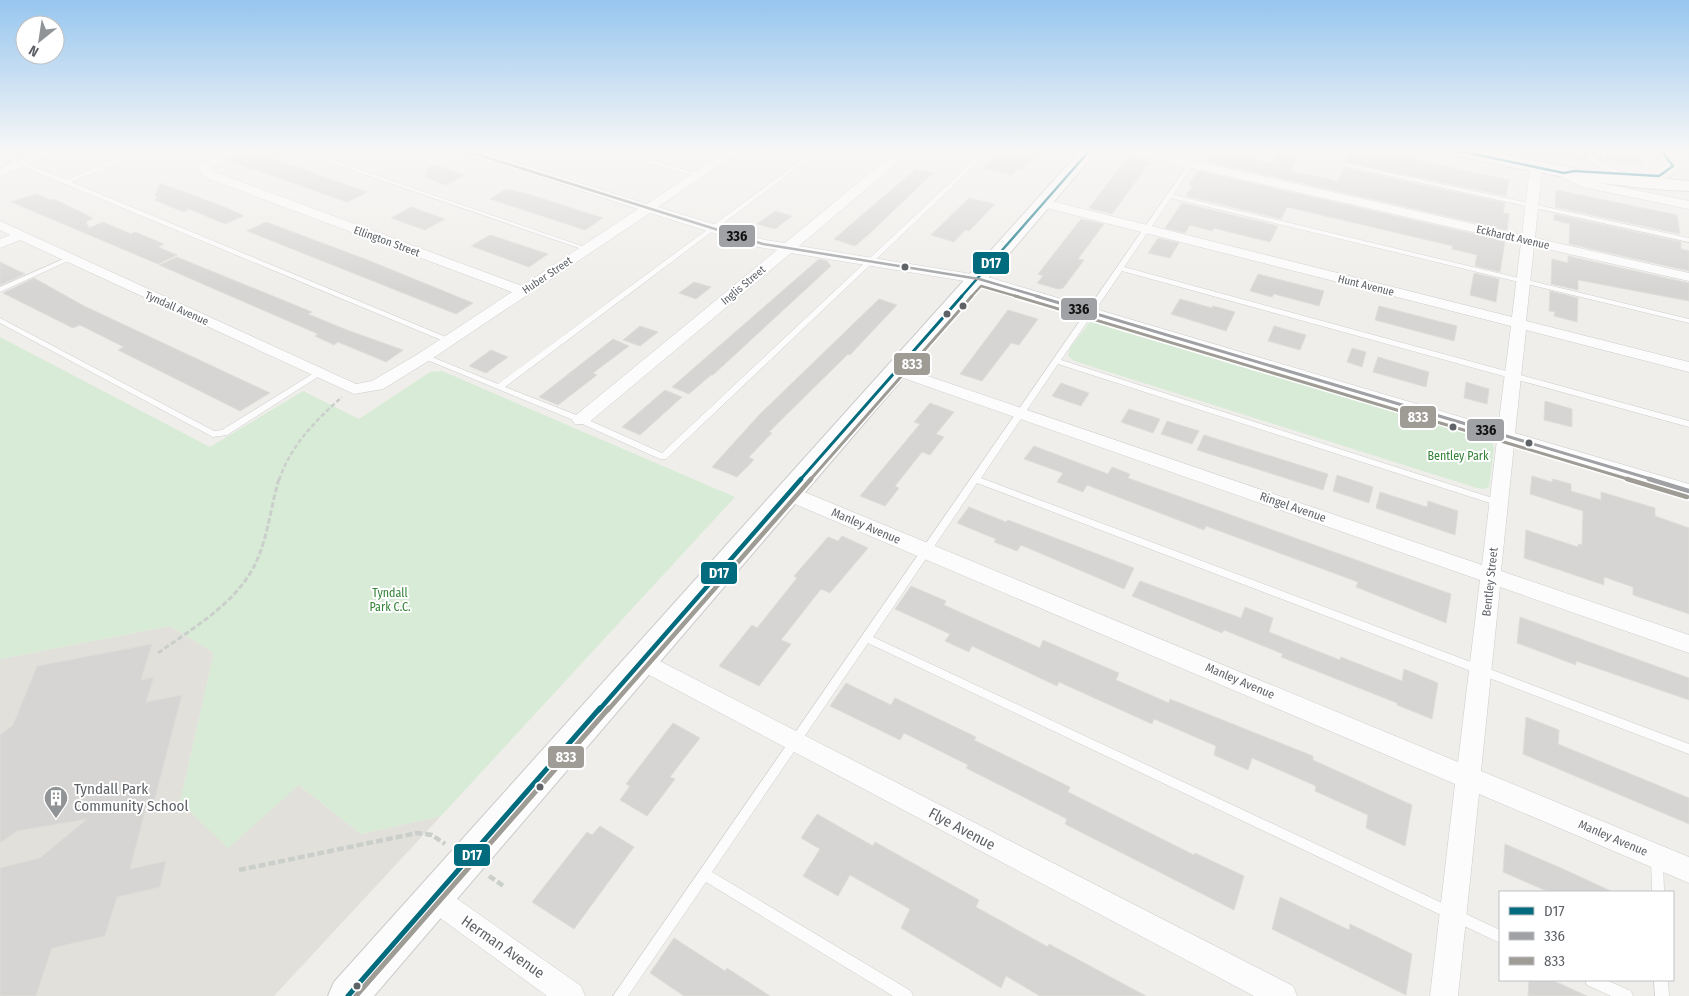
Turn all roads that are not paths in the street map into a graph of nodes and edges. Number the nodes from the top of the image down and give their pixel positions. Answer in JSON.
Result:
{"nodes":[{"id":1,"x":102,"y":196,"type":"edge"},
{"id":2,"x":268,"y":196,"type":"edge"},
{"id":3,"x":432,"y":196,"type":"edge"},
{"id":4,"x":610,"y":196,"type":"edge"},
{"id":5,"x":666,"y":196,"type":"edge"},
{"id":6,"x":757,"y":196,"type":"edge"},
{"id":7,"x":850,"y":196,"type":"edge"},
{"id":8,"x":941,"y":196,"type":"edge"},
{"id":9,"x":1050,"y":196,"type":"edge"},
{"id":10,"x":1170,"y":196,"type":"edge"},
{"id":11,"x":1172,"y":196,"type":"edge"},
{"id":12,"x":1336,"y":196,"type":"edge"},
{"id":13,"x":1488,"y":196,"type":"edge"},
{"id":14,"x":1533,"y":196,"type":"edge"},
{"id":15,"x":1646,"y":196,"type":"edge"},
{"id":16,"x":1666,"y":196,"type":"edge"},
{"id":17,"x":1044,"y":203,"type":"junction"},
{"id":18,"x":1682,"y":204,"type":"edge"},
{"id":19,"x":1532,"y":206,"type":"junction"},
{"id":20,"x":647,"y":209,"type":"junction"},
{"id":21,"x":0,"y":225,"type":"edge"},
{"id":22,"x":713,"y":229,"type":"junction"},
{"id":23,"x":1147,"y":229,"type":"junction"},
{"id":24,"x":21,"y":235,"type":"junction"},
{"id":25,"x":1528,"y":240,"type":"junction"},
{"id":26,"x":1689,"y":240,"type":"edge"},
{"id":27,"x":0,"y":244,"type":"edge"},
{"id":28,"x":587,"y":249,"type":"junction"},
{"id":29,"x":787,"y":249,"type":"junction"},
{"id":30,"x":68,"y":259,"type":"junction"},
{"id":31,"x":874,"y":261,"type":"junction"},
{"id":32,"x":1120,"y":268,"type":"junction"},
{"id":33,"x":1689,"y":277,"type":"edge"},
{"id":34,"x":979,"y":279,"type":"junction"},
{"id":35,"x":1524,"y":281,"type":"junction"},
{"id":36,"x":0,"y":290,"type":"edge"},
{"id":37,"x":523,"y":292,"type":"junction"},
{"id":38,"x":1090,"y":312,"type":"junction"},
{"id":39,"x":0,"y":320,"type":"edge"},
{"id":40,"x":1689,"y":321,"type":"edge"},
{"id":41,"x":1519,"y":324,"type":"junction"},
{"id":42,"x":450,"y":340,"type":"junction"},
{"id":43,"x":424,"y":357,"type":"junction"},
{"id":44,"x":1056,"y":361,"type":"junction"},
{"id":45,"x":1689,"y":367,"type":"edge"},
{"id":46,"x":898,"y":371,"type":"junction"},
{"id":47,"x":320,"y":373,"type":"junction"},
{"id":48,"x":1513,"y":376,"type":"junction"},
{"id":49,"x":499,"y":387,"type":"junction"},
{"id":50,"x":354,"y":389,"type":"joint"},
{"id":51,"x":1020,"y":413,"type":"junction"},
{"id":52,"x":581,"y":420,"type":"junction"},
{"id":53,"x":1689,"y":424,"type":"edge"},
{"id":54,"x":1506,"y":436,"type":"junction"},
{"id":55,"x":976,"y":479,"type":"junction"},
{"id":56,"x":1689,"y":490,"type":"edge"},
{"id":57,"x":790,"y":494,"type":"junction"},
{"id":58,"x":1499,"y":503,"type":"junction"},
{"id":59,"x":926,"y":551,"type":"junction"},
{"id":60,"x":1491,"y":576,"type":"junction"},
{"id":61,"x":866,"y":638,"type":"junction"},
{"id":62,"x":1689,"y":644,"type":"edge"},
{"id":63,"x":642,"y":661,"type":"junction"},
{"id":64,"x":1480,"y":670,"type":"junction"},
{"id":65,"x":795,"y":741,"type":"junction"},
{"id":66,"x":1689,"y":749,"type":"edge"},
{"id":67,"x":1468,"y":777,"type":"junction"},
{"id":68,"x":1657,"y":856,"type":"junction"},
{"id":69,"x":1689,"y":870,"type":"edge"},
{"id":70,"x":704,"y":874,"type":"junction"},
{"id":71,"x":1658,"y":891,"type":"edge"},
{"id":72,"x":434,"y":898,"type":"junction"},
{"id":73,"x":1453,"y":914,"type":"junction"},
{"id":74,"x":1499,"y":937,"type":"edge"},
{"id":75,"x":1594,"y":981,"type":"edge"},
{"id":76,"x":1661,"y":981,"type":"edge"},
{"id":77,"x":348,"y":996,"type":"edge"},
{"id":78,"x":571,"y":996,"type":"edge"},
{"id":79,"x":620,"y":996,"type":"edge"},
{"id":80,"x":906,"y":996,"type":"edge"},
{"id":81,"x":1283,"y":996,"type":"edge"},
{"id":82,"x":1444,"y":996,"type":"edge"},
{"id":83,"x":1626,"y":996,"type":"edge"},
{"id":84,"x":1662,"y":996,"type":"edge"}],
"edges":[{"from":1,"to":42,"type":"lane"},
{"from":2,"to":37,"type":"street","name":"Ellington Street"},
{"from":3,"to":28,"type":"lane"},
{"from":4,"to":20,"type":"street"},
{"from":5,"to":20,"type":"street","name":"Huber Street"},
{"from":6,"to":22,"type":"lane"},
{"from":7,"to":29,"type":"street","name":"Inglis Street"},
{"from":8,"to":31,"type":"lane"},
{"from":9,"to":17,"type":"street"},
{"from":10,"to":23,"type":"lane"},
{"from":11,"to":35,"type":"lane"},
{"from":12,"to":25,"type":"street","name":"Eckhardt Avenue"},
{"from":13,"to":19,"type":"lane"},
{"from":14,"to":19,"type":"street","name":"Bentley Street"},
{"from":15,"to":18,"type":"street"},
{"from":16,"to":18,"type":"street"},
{"from":17,"to":23,"type":"street","name":"Hunt Avenue"},
{"from":17,"to":34,"type":"street"},
{"from":19,"to":25,"type":"street","name":"Bentley Street"},
{"from":19,"to":26,"type":"lane"},
{"from":20,"to":22,"type":"street"},
{"from":20,"to":28,"type":"street","name":"Huber Street"},
{"from":21,"to":24,"type":"street","name":"Tyndall Avenue"},
{"from":22,"to":29,"type":"street"},
{"from":22,"to":49,"type":"lane"},
{"from":23,"to":32,"type":"lane"},
{"from":23,"to":41,"type":"street","name":"Hunt Avenue"},
{"from":24,"to":27,"type":"street"},
{"from":24,"to":30,"type":"street","name":"Tyndall Avenue"},
{"from":25,"to":33,"type":"street","name":"Eckhardt Avenue"},
{"from":25,"to":35,"type":"street","name":"Bentley Street"},
{"from":28,"to":37,"type":"street","name":"Huber Street"},
{"from":29,"to":31,"type":"street"},
{"from":29,"to":52,"type":"street","name":"Inglis Street"},
{"from":30,"to":36,"type":"lane"},
{"from":30,"to":47,"type":"street","name":"Tyndall Avenue"},
{"from":31,"to":34,"type":"street"},
{"from":31,"to":52,"type":"lane"},
{"from":32,"to":38,"type":"lane"},
{"from":32,"to":48,"type":"lane"},
{"from":34,"to":38,"type":"street"},
{"from":34,"to":46,"type":"street"},
{"from":35,"to":40,"type":"lane"},
{"from":35,"to":41,"type":"street","name":"Bentley Street"},
{"from":37,"to":42,"type":"street","name":"Huber Street"},
{"from":38,"to":44,"type":"lane"},
{"from":38,"to":54,"type":"street"},
{"from":39,"to":47,"type":"lane"},
{"from":41,"to":45,"type":"street","name":"Hunt Avenue"},
{"from":41,"to":48,"type":"street","name":"Bentley Street"},
{"from":42,"to":43,"type":"street","name":"Huber Street"},
{"from":43,"to":49,"type":"lane"},
{"from":43,"to":50,"type":"street","name":"Huber Street"},
{"from":44,"to":51,"type":"lane"},
{"from":44,"to":58,"type":"lane"},
{"from":46,"to":51,"type":"street","name":"Ringel Avenue"},
{"from":46,"to":57,"type":"street"},
{"from":47,"to":50,"type":"street","name":"Tyndall Avenue"},
{"from":48,"to":53,"type":"lane"},
{"from":48,"to":54,"type":"street","name":"Bentley Street"},
{"from":49,"to":52,"type":"lane"},
{"from":51,"to":55,"type":"lane"},
{"from":51,"to":60,"type":"street","name":"Ringel Avenue"},
{"from":54,"to":56,"type":"street"},
{"from":54,"to":58,"type":"street","name":"Bentley Street"},
{"from":55,"to":59,"type":"lane"},
{"from":55,"to":64,"type":"lane"},
{"from":57,"to":59,"type":"street","name":"Manley Avenue"},
{"from":57,"to":63,"type":"street"},
{"from":58,"to":60,"type":"street","name":"Bentley Street"},
{"from":59,"to":61,"type":"lane"},
{"from":59,"to":67,"type":"street","name":"Manley Avenue"},
{"from":60,"to":62,"type":"street","name":"Ringel Avenue"},
{"from":60,"to":64,"type":"street","name":"Bentley Street"},
{"from":61,"to":65,"type":"lane"},
{"from":61,"to":73,"type":"lane"},
{"from":63,"to":65,"type":"street","name":"Flye Avenue"},
{"from":63,"to":72,"type":"street"},
{"from":64,"to":66,"type":"lane"},
{"from":64,"to":67,"type":"street","name":"Bentley Street"},
{"from":65,"to":70,"type":"lane"},
{"from":65,"to":81,"type":"street","name":"Flye Avenue"},
{"from":67,"to":68,"type":"street","name":"Manley Avenue"},
{"from":67,"to":73,"type":"street","name":"Bentley Street"},
{"from":68,"to":69,"type":"street","name":"Manley Avenue"},
{"from":68,"to":71,"type":"lane"},
{"from":70,"to":79,"type":"lane"},
{"from":70,"to":80,"type":"lane"},
{"from":72,"to":77,"type":"street"},
{"from":72,"to":78,"type":"street","name":"Herman Avenue"},
{"from":73,"to":74,"type":"lane"},
{"from":73,"to":82,"type":"street","name":"Bentley Street"},
{"from":75,"to":83,"type":"lane"},
{"from":76,"to":84,"type":"lane"}]}
